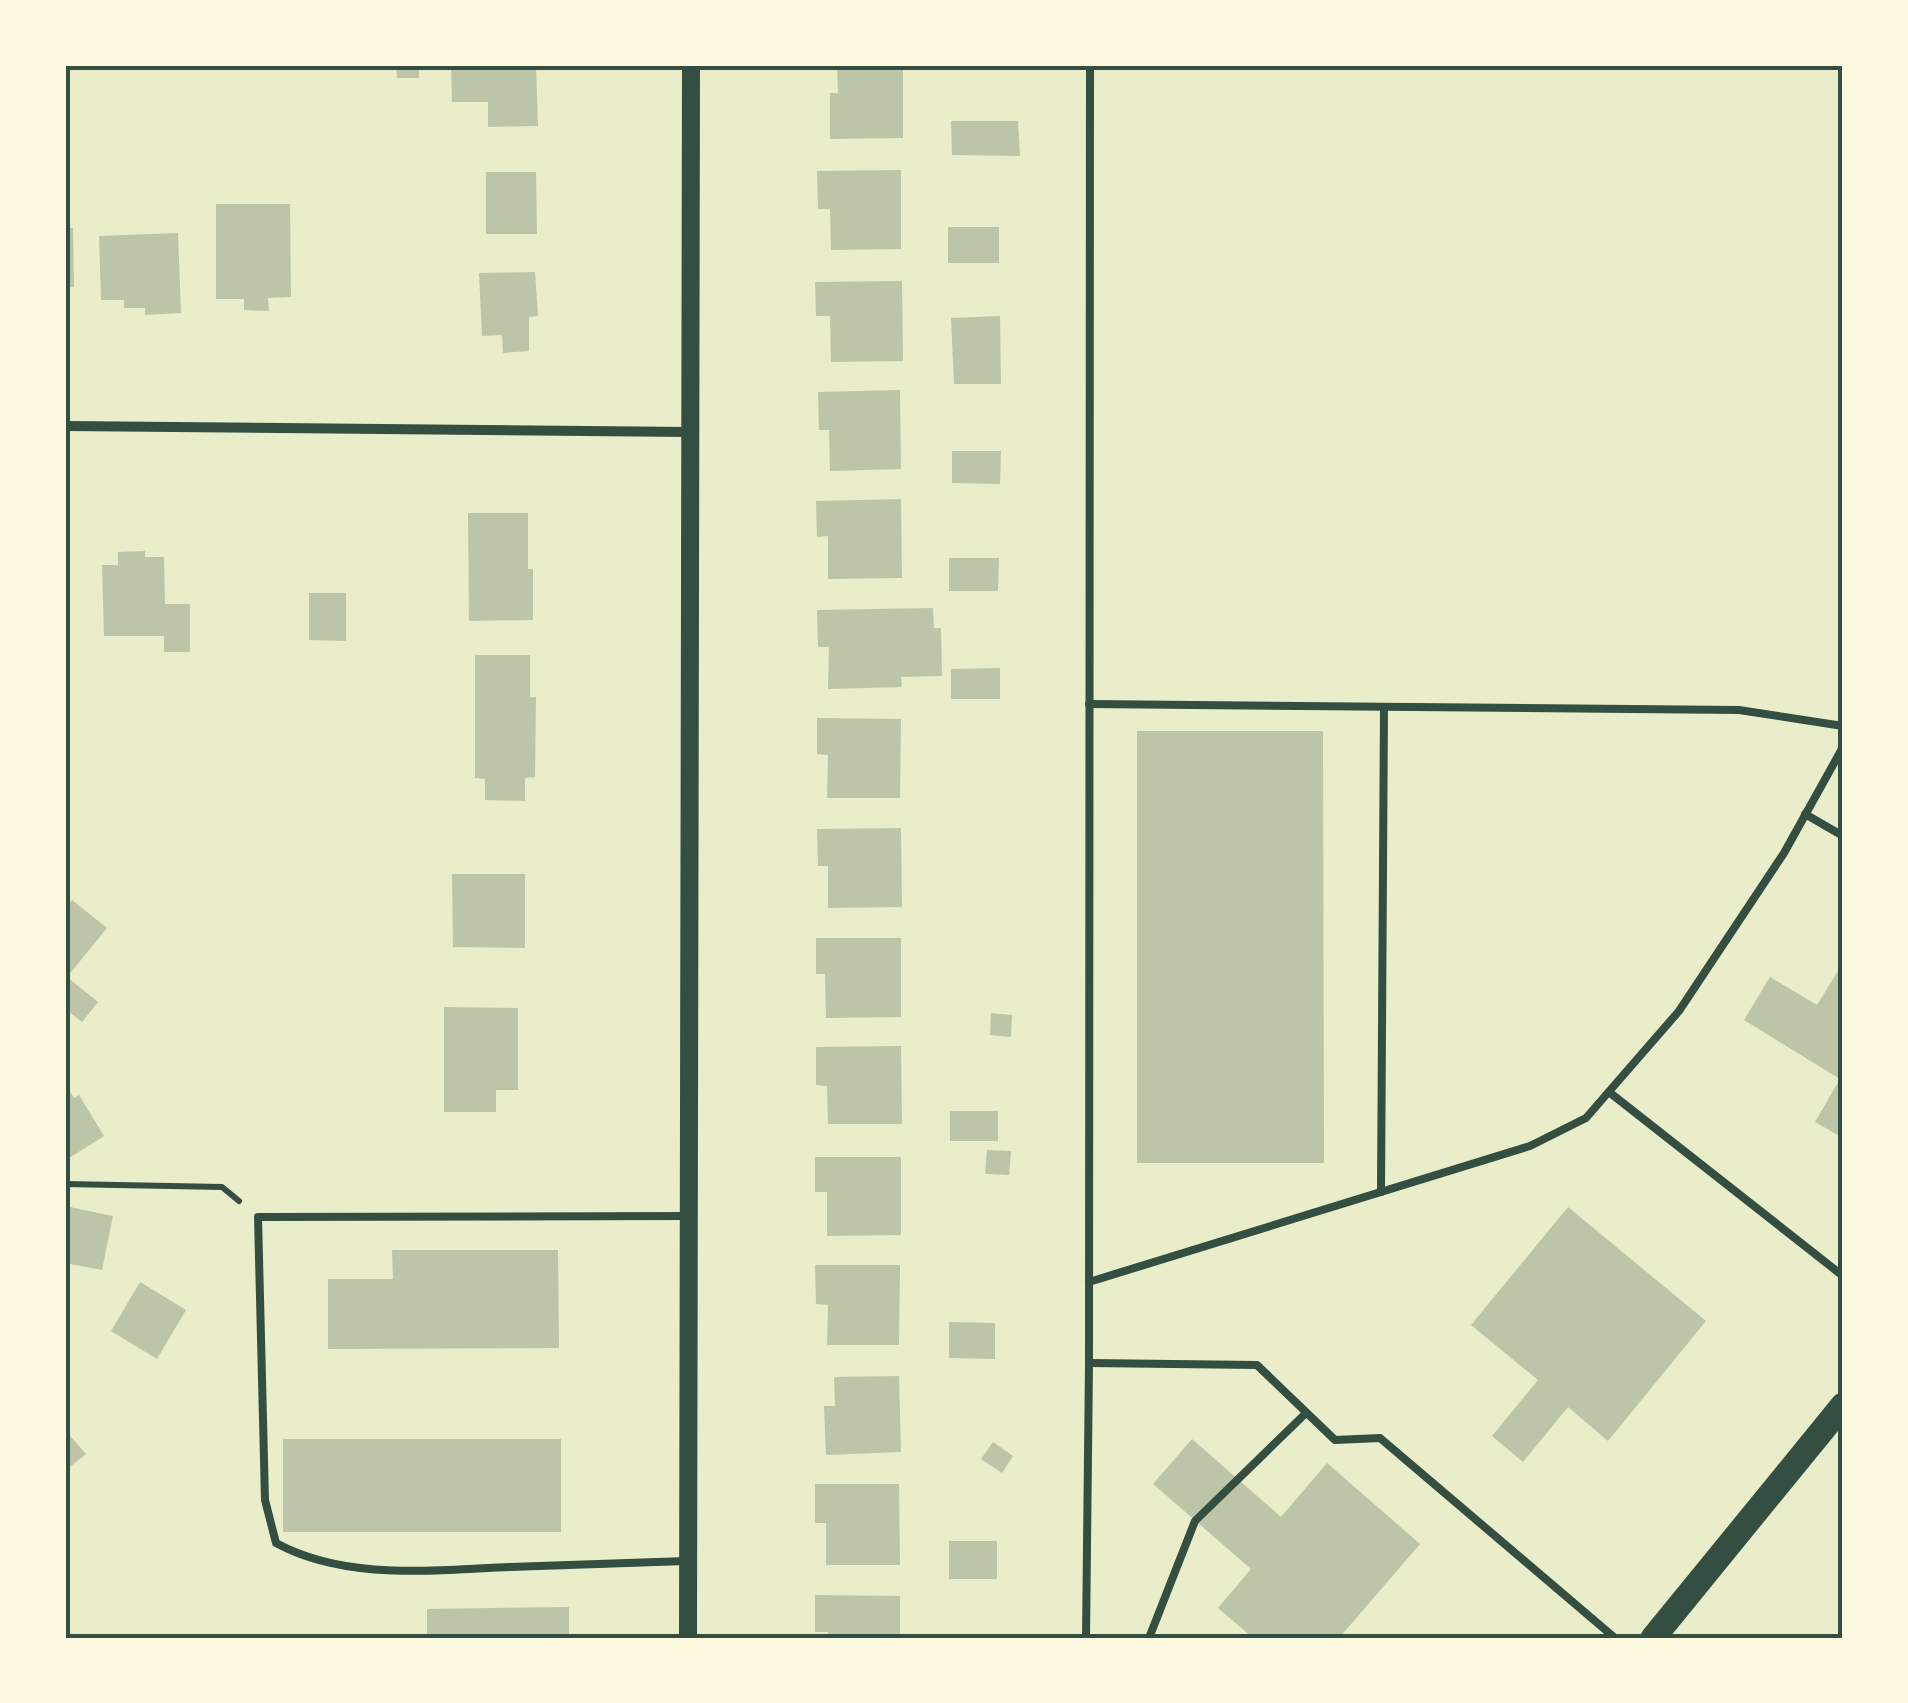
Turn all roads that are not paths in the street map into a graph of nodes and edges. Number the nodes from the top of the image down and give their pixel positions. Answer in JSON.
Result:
{"nodes":[{"id":1,"x":691,"y":65,"type":"edge"},
{"id":2,"x":1090,"y":65,"type":"edge"},
{"id":3,"x":65,"y":426,"type":"edge"},
{"id":4,"x":689,"y":432,"type":"junction"},
{"id":5,"x":1089,"y":704,"type":"junction"},
{"id":6,"x":1384,"y":707,"type":"junction"},
{"id":7,"x":1843,"y":726,"type":"edge"},
{"id":8,"x":1843,"y":747,"type":"edge"},
{"id":9,"x":1805,"y":814,"type":"junction"},
{"id":10,"x":1843,"y":836,"type":"edge"},
{"id":11,"x":1609,"y":1092,"type":"junction"},
{"id":12,"x":1381,"y":1192,"type":"junction"},
{"id":13,"x":687,"y":1216,"type":"junction"},
{"id":14,"x":1843,"y":1276,"type":"edge"},
{"id":15,"x":1090,"y":1282,"type":"junction"},
{"id":16,"x":1089,"y":1363,"type":"junction"},
{"id":17,"x":1843,"y":1405,"type":"edge"},
{"id":18,"x":1306,"y":1413,"type":"junction"},
{"id":19,"x":687,"y":1561,"type":"junction"},
{"id":20,"x":688,"y":1638,"type":"edge"},
{"id":21,"x":1086,"y":1638,"type":"edge"},
{"id":22,"x":1150,"y":1638,"type":"edge"},
{"id":23,"x":1616,"y":1638,"type":"edge"},
{"id":24,"x":1652,"y":1638,"type":"edge"}],
"edges":[{"from":1,"to":4,"type":"street"},
{"from":2,"to":5,"type":"lane"},
{"from":3,"to":4,"type":"street"},
{"from":4,"to":13,"type":"street"},
{"from":5,"to":6,"type":"lane"},
{"from":5,"to":15,"type":"lane"},
{"from":6,"to":7,"type":"lane"},
{"from":6,"to":12,"type":"lane"},
{"from":8,"to":9,"type":"lane"},
{"from":9,"to":10,"type":"lane"},
{"from":9,"to":11,"type":"lane"},
{"from":11,"to":12,"type":"lane"},
{"from":11,"to":14,"type":"lane"},
{"from":12,"to":15,"type":"lane"},
{"from":13,"to":19,"type":"street"},
{"from":13,"to":19,"type":"lane"},
{"from":15,"to":16,"type":"lane"},
{"from":16,"to":18,"type":"lane"},
{"from":16,"to":21,"type":"lane"},
{"from":17,"to":24,"type":"main road"},
{"from":18,"to":22,"type":"lane"},
{"from":18,"to":23,"type":"lane"},
{"from":19,"to":20,"type":"street"}]}
